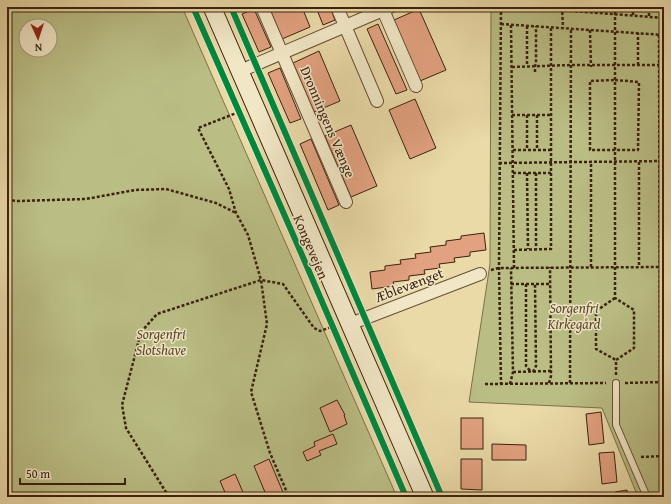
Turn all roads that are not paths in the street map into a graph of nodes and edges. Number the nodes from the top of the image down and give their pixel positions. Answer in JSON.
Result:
{"nodes":[{"id":1,"x":212,"y":7,"type":"edge"},
{"id":2,"x":262,"y":7,"type":"edge"},
{"id":3,"x":337,"y":7,"type":"edge"},
{"id":4,"x":386,"y":8,"type":"edge"},
{"id":5,"x":345,"y":26,"type":"junction"},
{"id":6,"x":282,"y":53,"type":"junction"},
{"id":7,"x":240,"y":71,"type":"junction"},
{"id":8,"x":416,"y":86,"type":"dead end"},
{"id":9,"x":377,"y":101,"type":"dead end"},
{"id":10,"x":346,"y":202,"type":"dead end"},
{"id":11,"x":480,"y":274,"type":"dead end"},
{"id":12,"x":350,"y":324,"type":"junction"},
{"id":13,"x":616,"y":383,"type":"road end"},
{"id":14,"x":425,"y":497,"type":"edge"},
{"id":15,"x":647,"y":497,"type":"edge"}],
"edges":[{"from":1,"to":7,"type":"street","name":"Kongevejen"},
{"from":2,"to":6,"type":"street","name":"Dronningens Vænge"},
{"from":3,"to":5,"type":"street"},
{"from":4,"to":5,"type":"street"},
{"from":4,"to":8,"type":"street"},
{"from":5,"to":6,"type":"street"},
{"from":5,"to":9,"type":"street"},
{"from":6,"to":7,"type":"street"},
{"from":6,"to":10,"type":"street","name":"Dronningens Vænge"},
{"from":7,"to":12,"type":"street","name":"Kongevejen"},
{"from":11,"to":12,"type":"street","name":"Æblevænget"},
{"from":12,"to":14,"type":"street","name":"Kongevejen"},
{"from":13,"to":15,"type":"lane"}]}
